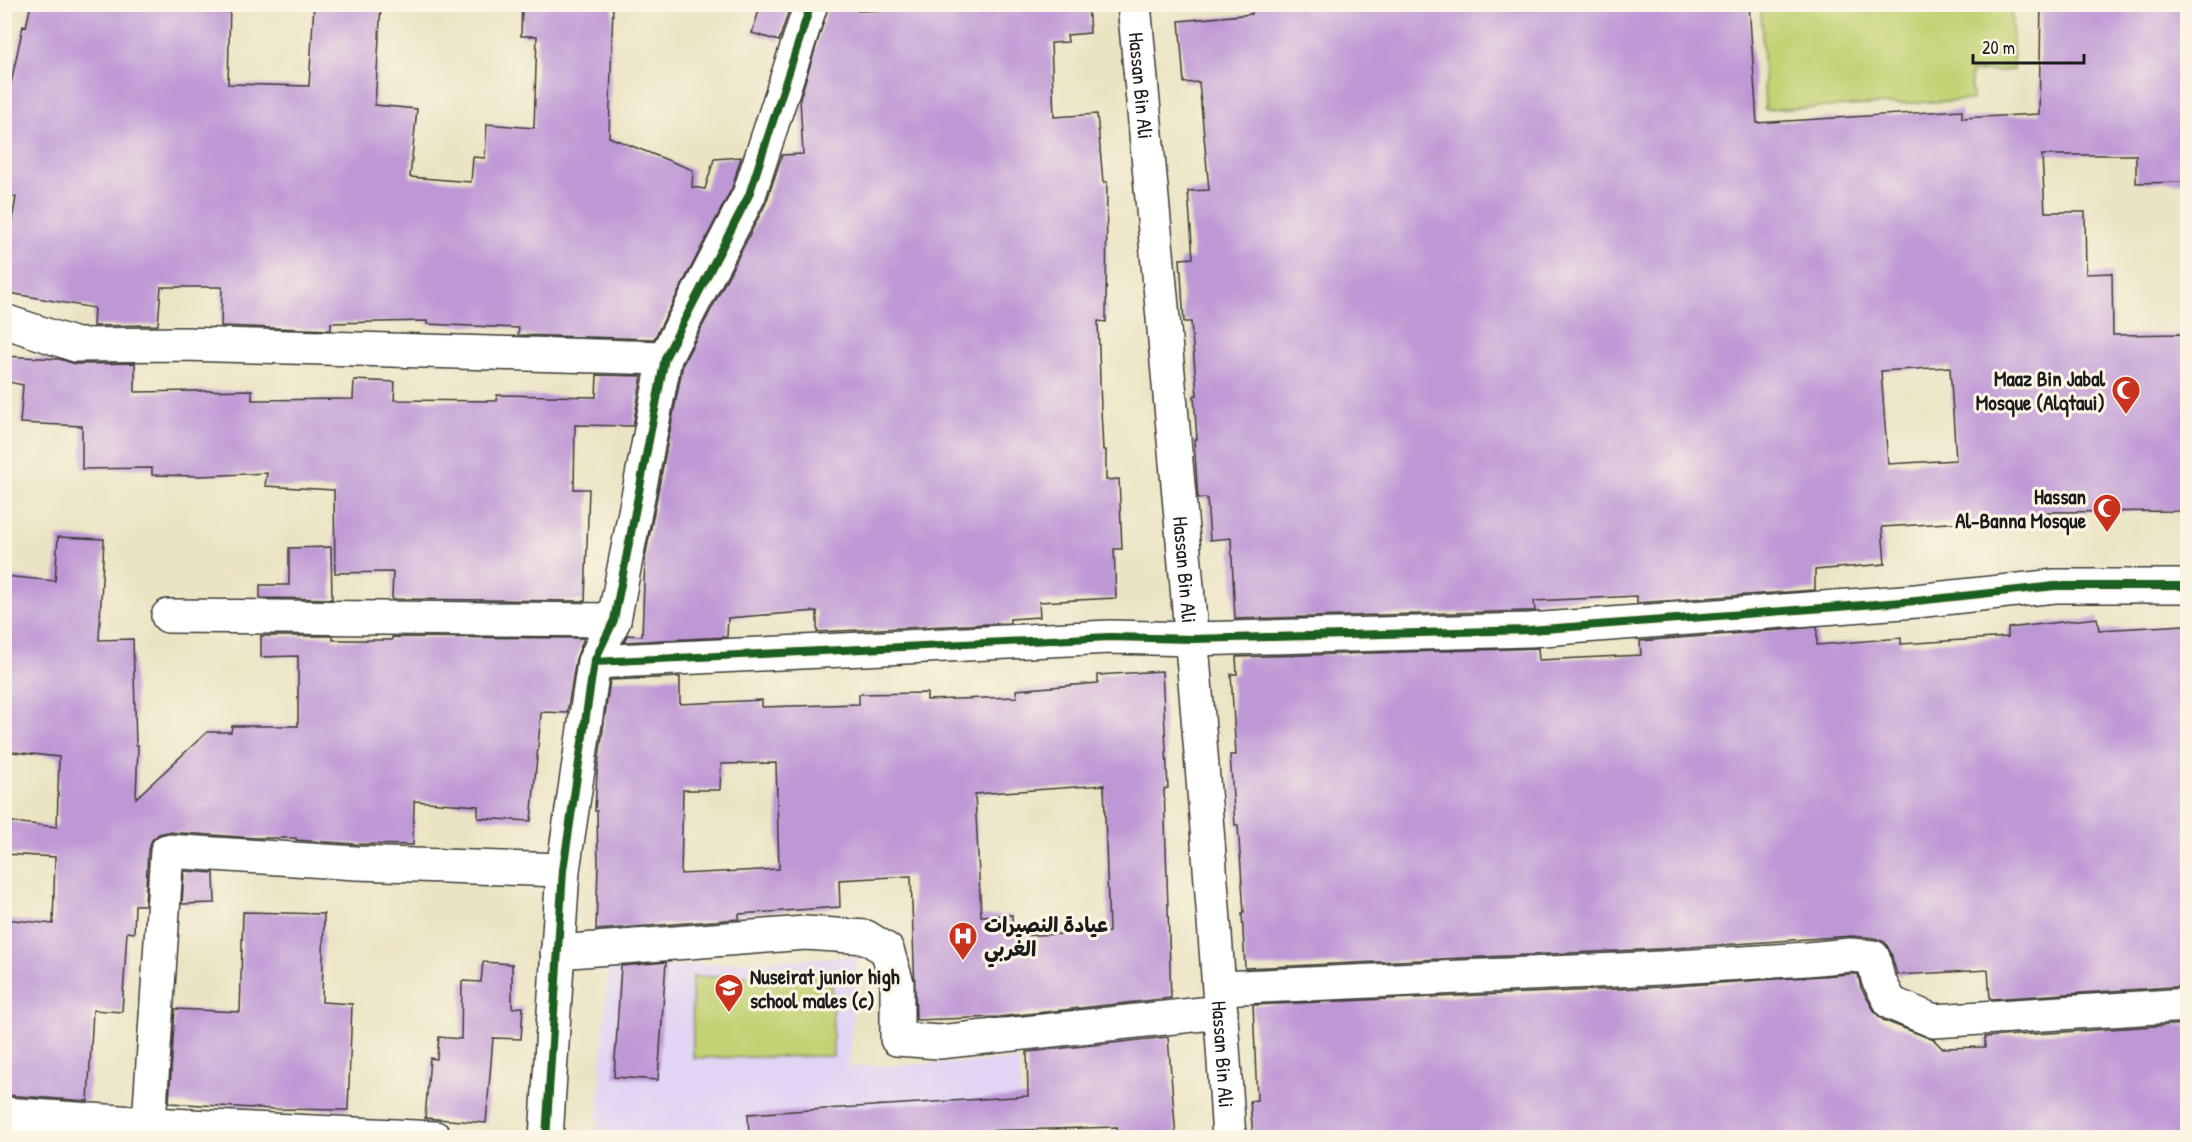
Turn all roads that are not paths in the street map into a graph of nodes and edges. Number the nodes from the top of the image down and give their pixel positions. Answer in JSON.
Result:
{"nodes":[{"id":1,"x":811,"y":4,"type":"edge"},
{"id":2,"x":1134,"y":4,"type":"edge"},
{"id":3,"x":4,"y":321,"type":"edge"},
{"id":4,"x":665,"y":358,"type":"junction"},
{"id":5,"x":2187,"y":586,"type":"edge"},
{"id":6,"x":168,"y":616,"type":"dead end"},
{"id":7,"x":614,"y":620,"type":"junction"},
{"id":8,"x":1193,"y":639,"type":"junction"},
{"id":9,"x":594,"y":662,"type":"junction"},
{"id":10,"x":563,"y":870,"type":"junction"},
{"id":11,"x":557,"y":952,"type":"junction"},
{"id":12,"x":1221,"y":1000,"type":"junction"},
{"id":13,"x":2187,"y":1005,"type":"edge"},
{"id":14,"x":4,"y":1114,"type":"edge"},
{"id":15,"x":149,"y":1131,"type":"edge"},
{"id":16,"x":435,"y":1137,"type":"edge"},
{"id":17,"x":546,"y":1137,"type":"edge"},
{"id":18,"x":1229,"y":1137,"type":"edge"}],
"edges":[{"from":1,"to":4,"type":"street"},
{"from":2,"to":8,"type":"street","name":"Hassan Bin Ali"},
{"from":3,"to":4,"type":"street"},
{"from":4,"to":7,"type":"street"},
{"from":5,"to":8,"type":"street"},
{"from":6,"to":7,"type":"street"},
{"from":7,"to":9,"type":"street"},
{"from":8,"to":9,"type":"street"},
{"from":8,"to":12,"type":"street","name":"Hassan Bin Ali"},
{"from":9,"to":10,"type":"street"},
{"from":10,"to":11,"type":"street"},
{"from":10,"to":15,"type":"street"},
{"from":11,"to":12,"type":"street"},
{"from":11,"to":17,"type":"street"},
{"from":12,"to":13,"type":"street"},
{"from":12,"to":18,"type":"street","name":"Hassan Bin Ali"},
{"from":14,"to":15,"type":"street"},
{"from":15,"to":16,"type":"street"}]}
